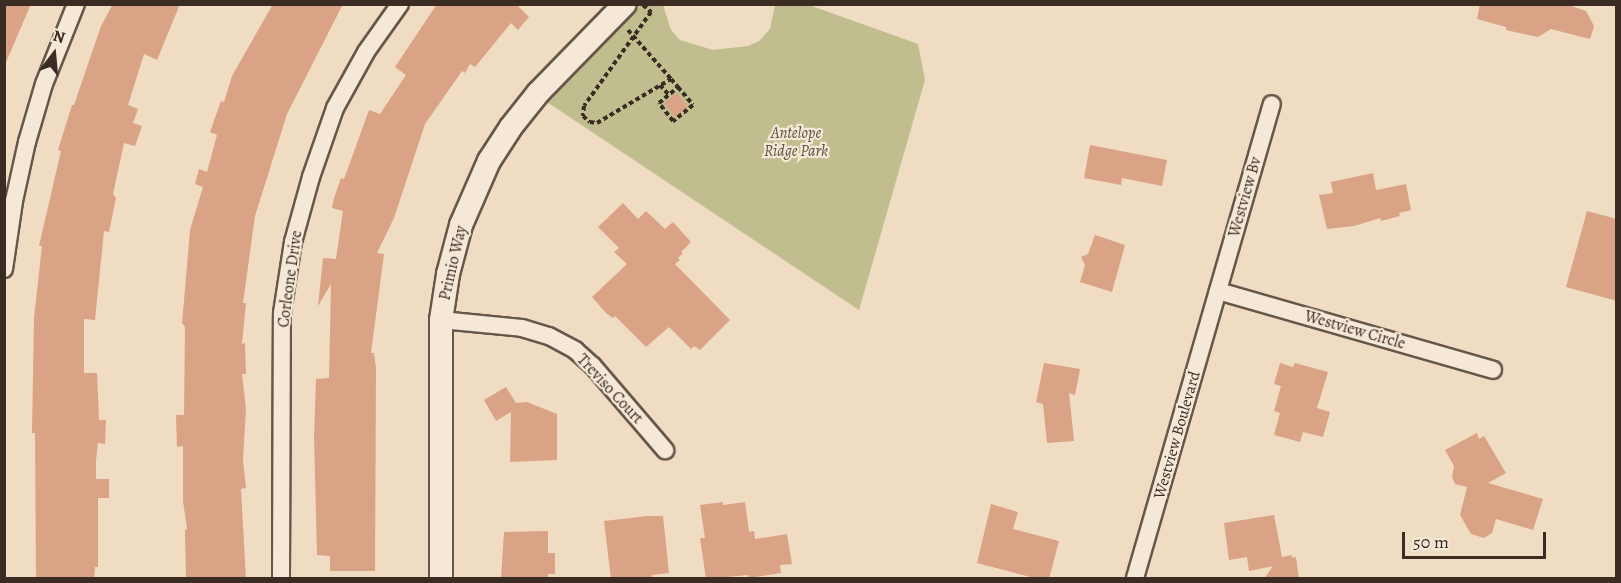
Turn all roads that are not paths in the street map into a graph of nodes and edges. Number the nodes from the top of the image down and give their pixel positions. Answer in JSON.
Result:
{"nodes":[{"id":1,"x":76,"y":4,"type":"edge"},
{"id":2,"x":400,"y":4,"type":"edge"},
{"id":3,"x":619,"y":10,"type":"edge"},
{"id":4,"x":1272,"y":104,"type":"dead end"},
{"id":5,"x":4,"y":269,"type":"edge"},
{"id":6,"x":1218,"y":291,"type":"junction"},
{"id":7,"x":441,"y":320,"type":"junction"},
{"id":8,"x":1493,"y":370,"type":"dead end"},
{"id":9,"x":665,"y":450,"type":"dead end"},
{"id":10,"x":282,"y":579,"type":"edge"},
{"id":11,"x":441,"y":579,"type":"edge"},
{"id":12,"x":1136,"y":579,"type":"edge"}],
"edges":[{"from":1,"to":5,"type":"street"},
{"from":2,"to":10,"type":"street","name":"Corleone Drive"},
{"from":3,"to":7,"type":"street","name":"Primio Way"},
{"from":4,"to":6,"type":"street","name":"Westview Bv"},
{"from":6,"to":8,"type":"street","name":"Westview Circle"},
{"from":6,"to":12,"type":"street","name":"Westview Boulevard"},
{"from":7,"to":9,"type":"street","name":"Treviso Court"},
{"from":7,"to":11,"type":"street","name":"Primio Way"}]}
